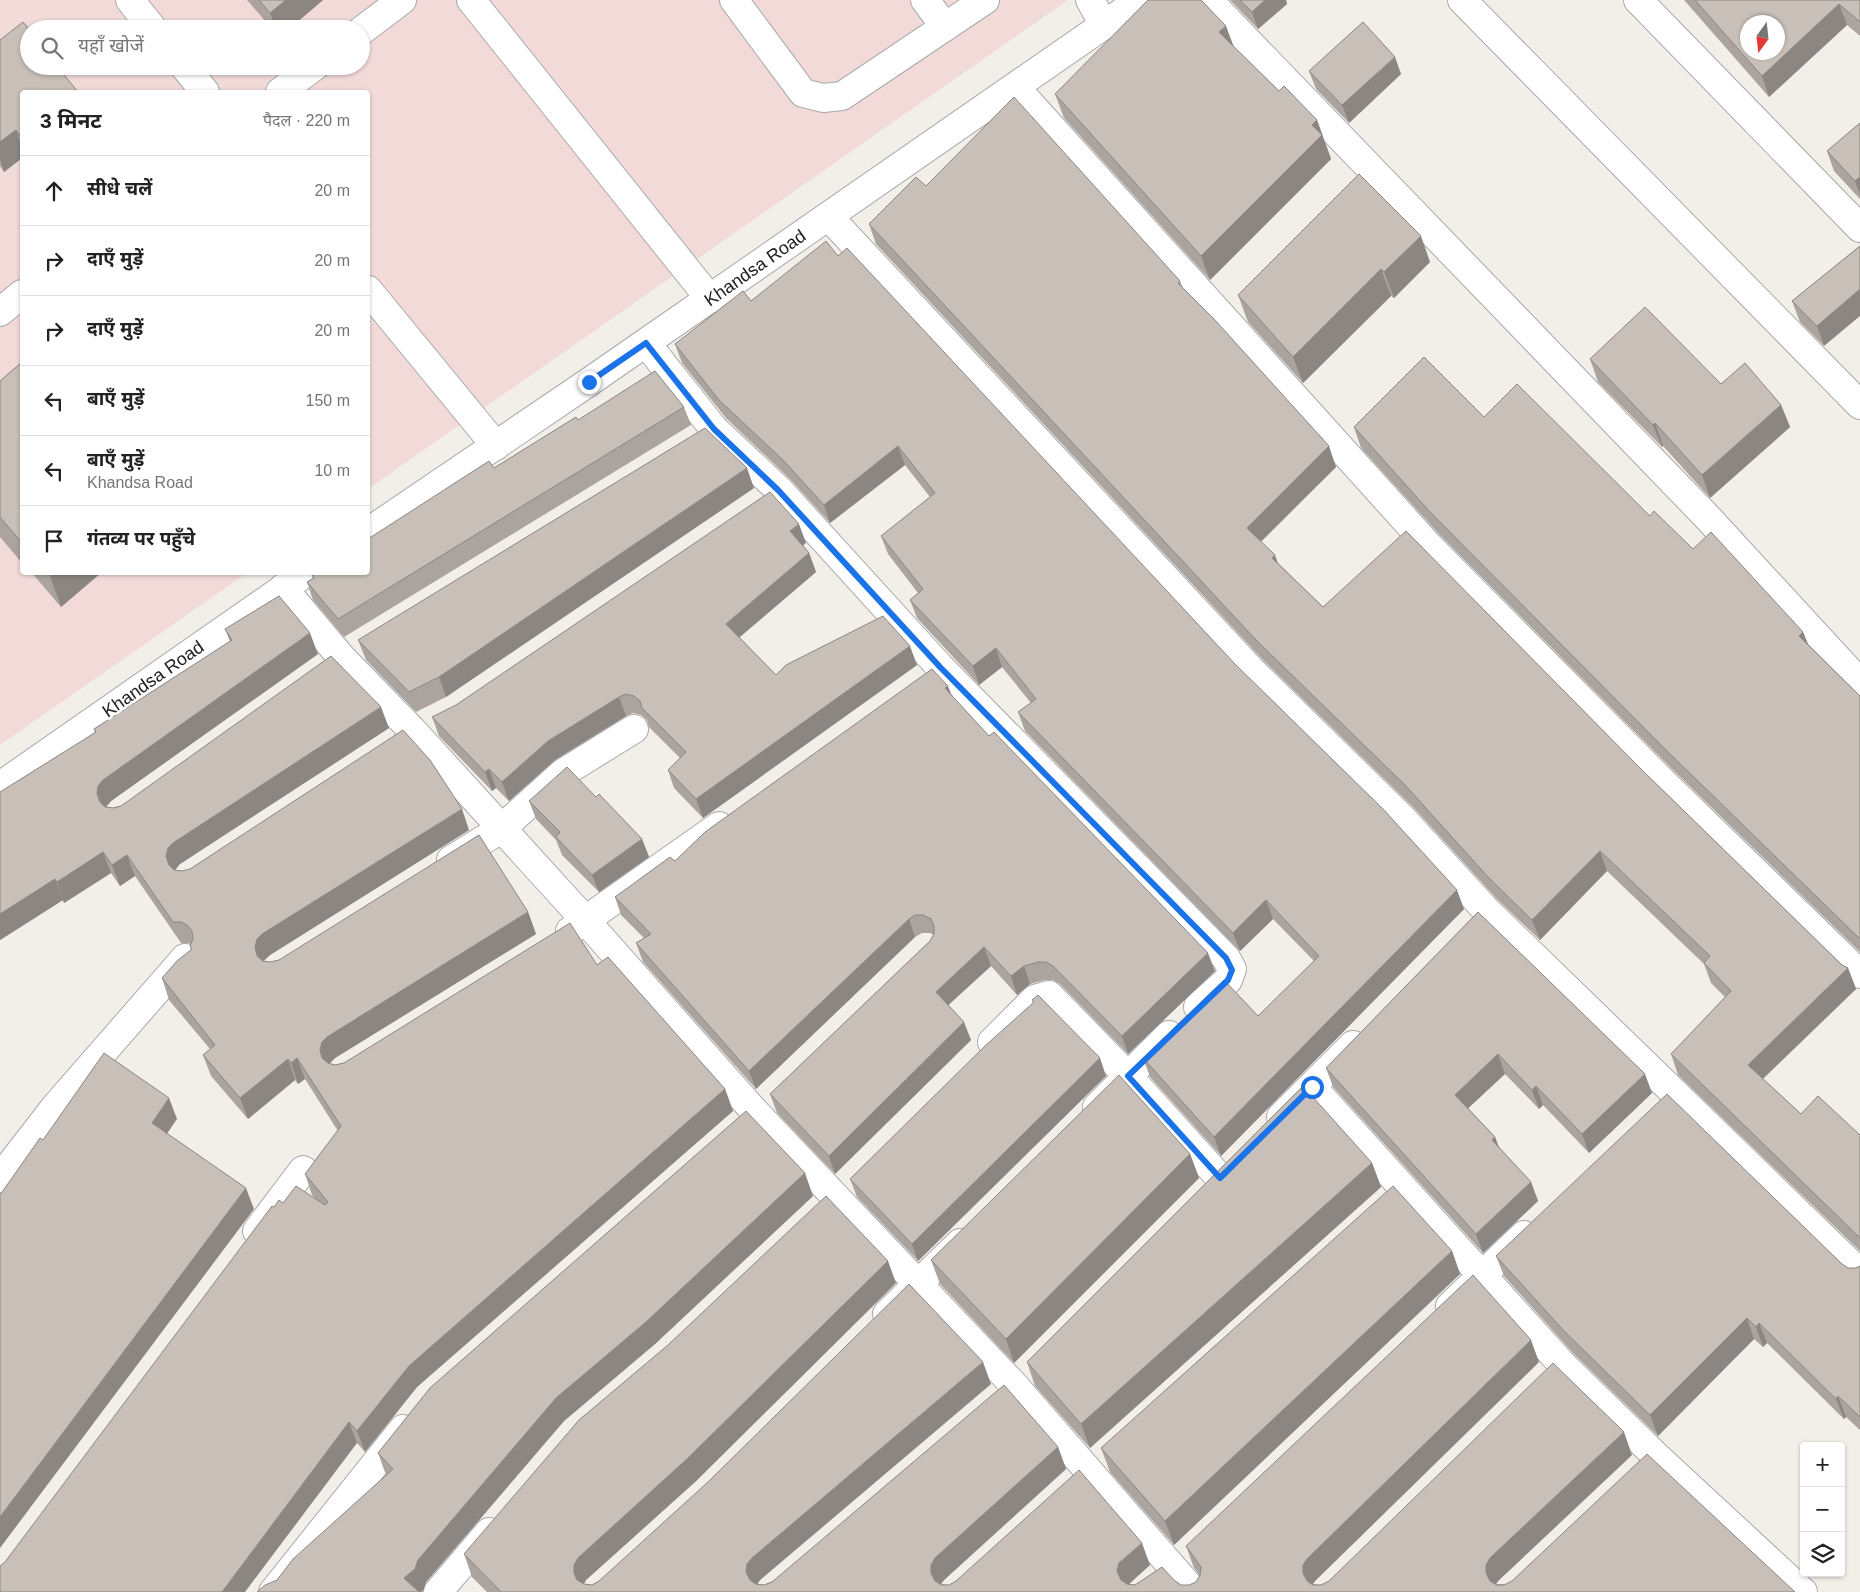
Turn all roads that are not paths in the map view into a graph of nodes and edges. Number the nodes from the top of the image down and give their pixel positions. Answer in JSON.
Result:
{"nodes":[{"id":1,"x":130,"y":0,"type":"edge"},
{"id":2,"x":402,"y":0,"type":"edge"},
{"id":3,"x":471,"y":0,"type":"edge"},
{"id":4,"x":734,"y":0,"type":"edge"},
{"id":5,"x":925,"y":0,"type":"edge"},
{"id":6,"x":985,"y":0,"type":"edge"},
{"id":7,"x":1090,"y":0,"type":"edge"},
{"id":8,"x":1140,"y":0,"type":"edge"},
{"id":9,"x":1208,"y":0,"type":"edge"},
{"id":10,"x":1462,"y":0,"type":"edge"},
{"id":11,"x":1638,"y":0,"type":"edge"},
{"id":12,"x":146,"y":20,"type":"edge"},
{"id":13,"x":370,"y":24,"type":"edge"},
{"id":14,"x":1104,"y":25,"type":"junction"},
{"id":15,"x":945,"y":27,"type":"junction"},
{"id":16,"x":191,"y":75,"type":"edge"},
{"id":17,"x":302,"y":75,"type":"edge"},
{"id":18,"x":1016,"y":88,"type":"junction"},
{"id":19,"x":203,"y":90,"type":"edge"},
{"id":20,"x":283,"y":90,"type":"edge"},
{"id":21,"x":829,"y":217,"type":"junction"},
{"id":22,"x":1860,"y":228,"type":"edge"},
{"id":23,"x":370,"y":292,"type":"edge"},
{"id":24,"x":20,"y":296,"type":"edge"},
{"id":25,"x":710,"y":299,"type":"junction"},
{"id":26,"x":0,"y":312,"type":"edge"},
{"id":27,"x":646,"y":343,"type":"junction"},
{"id":28,"x":1860,"y":405,"type":"edge"},
{"id":29,"x":714,"y":429,"type":"junction"},
{"id":30,"x":690,"y":444,"type":"edge"},
{"id":31,"x":496,"y":446,"type":"junction"},
{"id":32,"x":778,"y":490,"type":"junction"},
{"id":33,"x":754,"y":506,"type":"edge"},
{"id":34,"x":370,"y":531,"type":"edge"},
{"id":35,"x":302,"y":575,"type":"edge"},
{"id":36,"x":283,"y":588,"type":"junction"},
{"id":37,"x":367,"y":642,"type":"edge"},
{"id":38,"x":341,"y":657,"type":"junction"},
{"id":39,"x":940,"y":667,"type":"junction"},
{"id":40,"x":318,"y":674,"type":"edge"},
{"id":41,"x":1860,"y":683,"type":"edge"},
{"id":42,"x":916,"y":685,"type":"edge"},
{"id":43,"x":437,"y":719,"type":"edge"},
{"id":44,"x":634,"y":729,"type":"dead end"},
{"id":45,"x":413,"y":731,"type":"junction"},
{"id":46,"x":389,"y":747,"type":"edge"},
{"id":47,"x":0,"y":786,"type":"edge"},
{"id":48,"x":739,"y":812,"type":"edge"},
{"id":49,"x":501,"y":829,"type":"junction"},
{"id":50,"x":427,"y":875,"type":"edge"},
{"id":51,"x":586,"y":921,"type":"junction"},
{"id":52,"x":553,"y":942,"type":"edge"},
{"id":53,"x":185,"y":958,"type":"edge"},
{"id":54,"x":1860,"y":974,"type":"edge"},
{"id":55,"x":1367,"y":1030,"type":"edge"},
{"id":56,"x":973,"y":1060,"type":"edge"},
{"id":57,"x":1128,"y":1076,"type":"junction"},
{"id":58,"x":1312,"y":1087,"type":"junction"},
{"id":59,"x":777,"y":1092,"type":"edge"},
{"id":60,"x":1675,"y":1093,"type":"junction"},
{"id":61,"x":756,"y":1112,"type":"junction"},
{"id":62,"x":1653,"y":1114,"type":"edge"},
{"id":63,"x":1079,"y":1125,"type":"edge"},
{"id":64,"x":733,"y":1132,"type":"edge"},
{"id":65,"x":1263,"y":1136,"type":"edge"},
{"id":66,"x":303,"y":1170,"type":"dead end"},
{"id":67,"x":856,"y":1176,"type":"edge"},
{"id":68,"x":0,"y":1178,"type":"edge"},
{"id":69,"x":1403,"y":1188,"type":"junction"},
{"id":70,"x":835,"y":1196,"type":"junction"},
{"id":71,"x":1200,"y":1198,"type":"edge"},
{"id":72,"x":1381,"y":1207,"type":"edge"},
{"id":73,"x":814,"y":1216,"type":"edge"},
{"id":74,"x":981,"y":1222,"type":"edge"},
{"id":75,"x":1539,"y":1222,"type":"edge"},
{"id":76,"x":244,"y":1249,"type":"edge"},
{"id":77,"x":1860,"y":1273,"type":"edge"},
{"id":78,"x":1482,"y":1276,"type":"junction"},
{"id":79,"x":918,"y":1285,"type":"junction"},
{"id":80,"x":1432,"y":1323,"type":"edge"},
{"id":81,"x":871,"y":1331,"type":"edge"},
{"id":82,"x":1561,"y":1363,"type":"junction"},
{"id":83,"x":1034,"y":1364,"type":"edge"},
{"id":84,"x":1540,"y":1383,"type":"edge"},
{"id":85,"x":1014,"y":1384,"type":"junction"},
{"id":86,"x":992,"y":1403,"type":"edge"},
{"id":87,"x":421,"y":1407,"type":"edge"},
{"id":88,"x":1097,"y":1464,"type":"junction"},
{"id":89,"x":1068,"y":1490,"type":"edge"},
{"id":90,"x":507,"y":1512,"type":"edge"},
{"id":91,"x":1194,"y":1547,"type":"edge"},
{"id":92,"x":1165,"y":1574,"type":"junction"},
{"id":93,"x":273,"y":1592,"type":"edge"},
{"id":94,"x":438,"y":1592,"type":"edge"},
{"id":95,"x":1194,"y":1592,"type":"edge"},
{"id":96,"x":1803,"y":1592,"type":"edge"}],
"edges":[{"from":1,"to":12,"type":"street"},
{"from":2,"to":13,"type":"street"},
{"from":3,"to":25,"type":"street"},
{"from":4,"to":15,"type":"street"},
{"from":5,"to":15,"type":"street"},
{"from":6,"to":15,"type":"street"},
{"from":7,"to":14,"type":"street"},
{"from":8,"to":14,"type":"street","name":"Khandsa Road"},
{"from":9,"to":41,"type":"street"},
{"from":10,"to":28,"type":"street"},
{"from":11,"to":22,"type":"street"},
{"from":14,"to":18,"type":"street","name":"Khandsa Road"},
{"from":16,"to":19,"type":"street"},
{"from":17,"to":20,"type":"street"},
{"from":18,"to":21,"type":"street","name":"Khandsa Road"},
{"from":18,"to":54,"type":"street"},
{"from":21,"to":25,"type":"street","name":"Khandsa Road"},
{"from":21,"to":60,"type":"street"},
{"from":23,"to":31,"type":"street"},
{"from":24,"to":26,"type":"street"},
{"from":25,"to":27,"type":"street","name":"Khandsa Road"},
{"from":27,"to":29,"type":"street"},
{"from":27,"to":31,"type":"street","name":"Khandsa Road"},
{"from":29,"to":30,"type":"street"},
{"from":29,"to":32,"type":"street"},
{"from":31,"to":34,"type":"street","name":"Khandsa Road"},
{"from":32,"to":33,"type":"street"},
{"from":32,"to":39,"type":"street"},
{"from":35,"to":36,"type":"street","name":"Khandsa Road"},
{"from":36,"to":38,"type":"street"},
{"from":36,"to":47,"type":"street","name":"Khandsa Road"},
{"from":37,"to":38,"type":"street"},
{"from":38,"to":40,"type":"street"},
{"from":38,"to":45,"type":"street"},
{"from":39,"to":42,"type":"street"},
{"from":39,"to":57,"type":"street"},
{"from":43,"to":45,"type":"street"},
{"from":44,"to":49,"type":"street"},
{"from":45,"to":46,"type":"street"},
{"from":45,"to":49,"type":"street"},
{"from":48,"to":51,"type":"street"},
{"from":49,"to":50,"type":"street"},
{"from":49,"to":51,"type":"street"},
{"from":51,"to":52,"type":"street"},
{"from":51,"to":61,"type":"street"},
{"from":53,"to":68,"type":"street"},
{"from":55,"to":58,"type":"street"},
{"from":56,"to":57,"type":"street"},
{"from":57,"to":63,"type":"street"},
{"from":57,"to":71,"type":"street"},
{"from":58,"to":65,"type":"street"},
{"from":58,"to":69,"type":"street"},
{"from":59,"to":61,"type":"street"},
{"from":60,"to":62,"type":"street"},
{"from":60,"to":77,"type":"street"},
{"from":61,"to":64,"type":"street"},
{"from":61,"to":70,"type":"street"},
{"from":66,"to":76,"type":"street"},
{"from":67,"to":70,"type":"street"},
{"from":69,"to":72,"type":"street"},
{"from":69,"to":78,"type":"street"},
{"from":70,"to":73,"type":"street"},
{"from":70,"to":79,"type":"street"},
{"from":74,"to":79,"type":"street"},
{"from":75,"to":78,"type":"street"},
{"from":78,"to":80,"type":"street"},
{"from":78,"to":82,"type":"street"},
{"from":79,"to":81,"type":"street"},
{"from":79,"to":85,"type":"street"},
{"from":82,"to":84,"type":"street"},
{"from":82,"to":96,"type":"street"},
{"from":83,"to":85,"type":"street"},
{"from":85,"to":86,"type":"street"},
{"from":85,"to":88,"type":"street"},
{"from":87,"to":93,"type":"street"},
{"from":88,"to":89,"type":"street"},
{"from":88,"to":92,"type":"street"},
{"from":90,"to":94,"type":"street"},
{"from":91,"to":92,"type":"street"},
{"from":92,"to":95,"type":"street"}]}
